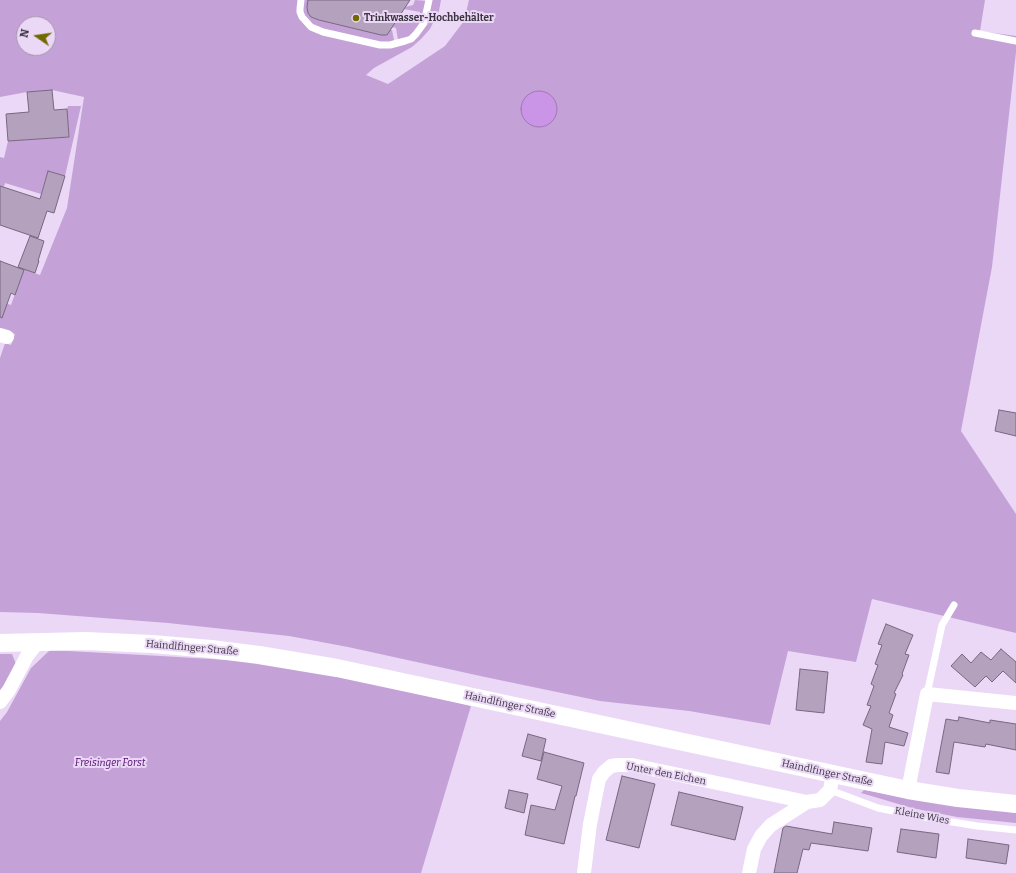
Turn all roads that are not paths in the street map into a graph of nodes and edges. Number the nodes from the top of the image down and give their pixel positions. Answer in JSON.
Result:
{"nodes":[{"id":1,"x":301,"y":0,"type":"edge"},
{"id":2,"x":429,"y":0,"type":"edge"},
{"id":3,"x":974,"y":33,"type":"dead end"},
{"id":4,"x":1016,"y":41,"type":"edge"},
{"id":5,"x":954,"y":605,"type":"dead end"},
{"id":6,"x":38,"y":642,"type":"junction"},
{"id":7,"x":0,"y":643,"type":"edge"},
{"id":8,"x":927,"y":694,"type":"junction"},
{"id":9,"x":0,"y":702,"type":"edge"},
{"id":10,"x":1016,"y":703,"type":"edge"},
{"id":11,"x":831,"y":782,"type":"junction"},
{"id":12,"x":908,"y":790,"type":"junction"},
{"id":13,"x":807,"y":802,"type":"junction"},
{"id":14,"x":1016,"y":804,"type":"edge"},
{"id":15,"x":1016,"y":830,"type":"edge"},
{"id":16,"x":584,"y":873,"type":"edge"},
{"id":17,"x":749,"y":873,"type":"edge"}],
"edges":[{"from":1,"to":2,"type":"lane"},
{"from":3,"to":4,"type":"lane"},
{"from":5,"to":8,"type":"lane"},
{"from":6,"to":7,"type":"street","name":"Haindlfinger Straße"},
{"from":6,"to":9,"type":"street"},
{"from":6,"to":11,"type":"street","name":"Haindlfinger Straße"},
{"from":8,"to":10,"type":"street"},
{"from":8,"to":12,"type":"street"},
{"from":11,"to":12,"type":"street","name":"Haindlfinger Straße"},
{"from":11,"to":13,"type":"street"},
{"from":11,"to":15,"type":"lane","name":"Kleine Wies"},
{"from":12,"to":14,"type":"street","name":"Haindlfinger Straße"},
{"from":13,"to":16,"type":"street","name":"Unter den Eichen"},
{"from":13,"to":17,"type":"street"}]}
